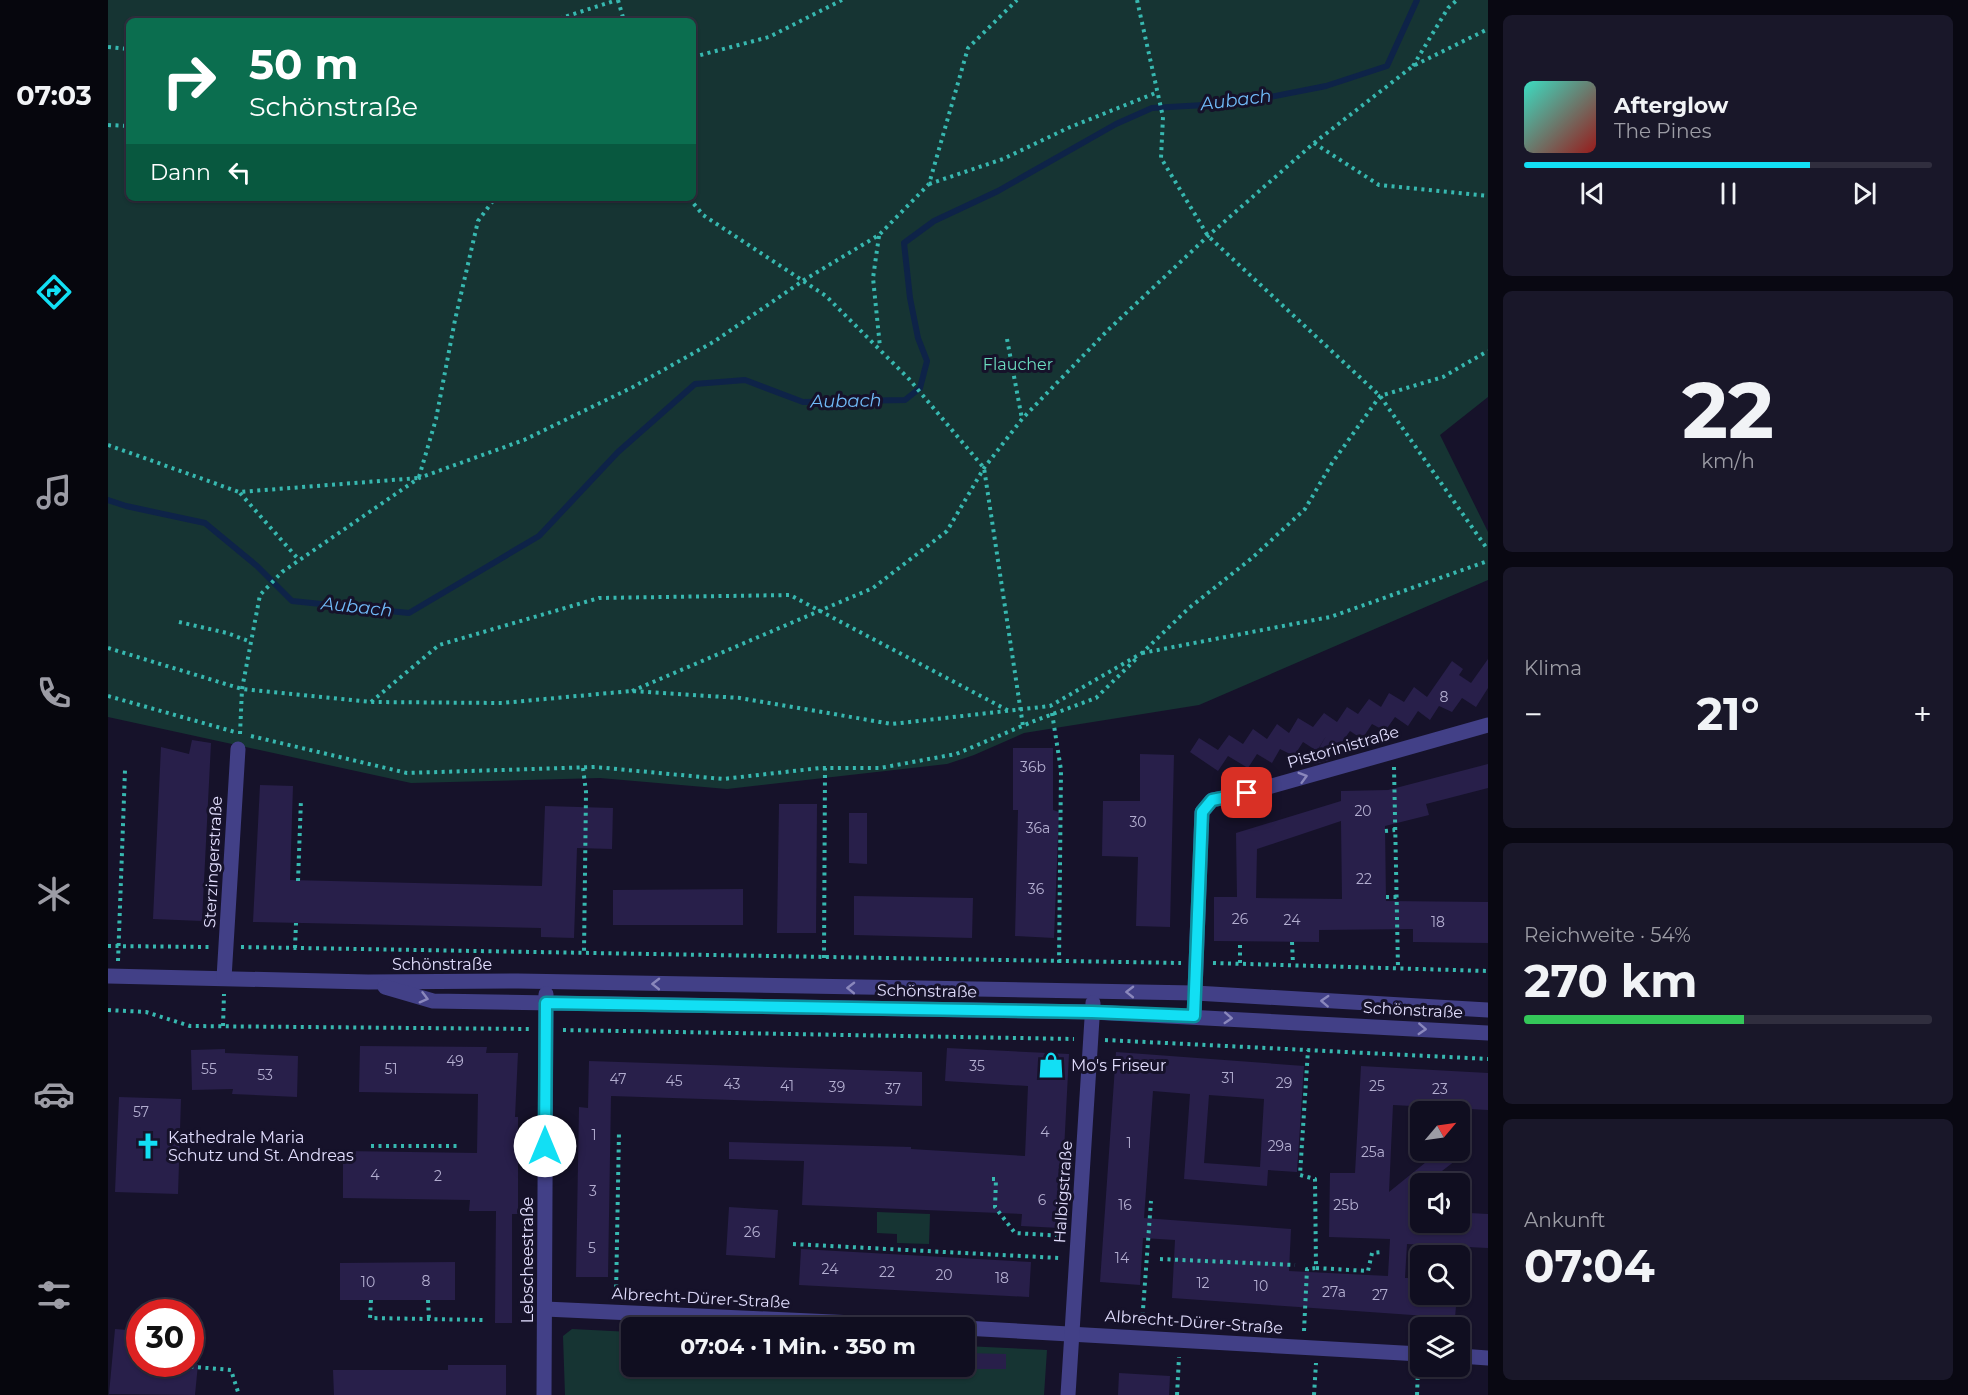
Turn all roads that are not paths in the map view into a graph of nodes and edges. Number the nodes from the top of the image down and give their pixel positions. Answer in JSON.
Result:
{"nodes":[{"id":1,"x":1488,"y":724,"type":"edge"},
{"id":2,"x":239,"y":741,"type":"road end"},
{"id":3,"x":113,"y":976,"type":"edge"},
{"id":4,"x":224,"y":978,"type":"junction"},
{"id":5,"x":368,"y":982,"type":"junction"},
{"id":6,"x":546,"y":982,"type":"junction"},
{"id":7,"x":1094,"y":992,"type":"junction"},
{"id":8,"x":1195,"y":993,"type":"junction"},
{"id":9,"x":546,"y":1003,"type":"junction"},
{"id":10,"x":1488,"y":1010,"type":"edge"},
{"id":11,"x":1092,"y":1012,"type":"junction"},
{"id":12,"x":1194,"y":1016,"type":"junction"},
{"id":13,"x":1488,"y":1033,"type":"edge"},
{"id":14,"x":544,"y":1309,"type":"junction"},
{"id":15,"x":721,"y":1317,"type":"edge"},
{"id":16,"x":975,"y":1328,"type":"edge"},
{"id":17,"x":1072,"y":1332,"type":"junction"},
{"id":18,"x":1410,"y":1353,"type":"edge"},
{"id":19,"x":1470,"y":1357,"type":"edge"},
{"id":20,"x":1488,"y":1358,"type":"edge"},
{"id":21,"x":544,"y":1395,"type":"edge"},
{"id":22,"x":1068,"y":1395,"type":"edge"}],
"edges":[{"from":8,"to":1,"type":"street","name":"Pistorinistraße","one_way":true},
{"from":2,"to":4,"type":"street","name":"Sterzingerstraße"},
{"from":3,"to":4,"type":"street","name":"Schönstraße"},
{"from":4,"to":5,"type":"street","name":"Schönstraße"},
{"from":5,"to":6,"type":"street","name":"Schönstraße"},
{"from":5,"to":9,"type":"street","name":"Schönstraße","one_way":true},
{"from":7,"to":6,"type":"street","name":"Schönstraße","one_way":true},
{"from":6,"to":9,"type":"street","name":"Lebscheestraße"},
{"from":8,"to":7,"type":"street","name":"Schönstraße","one_way":true},
{"from":7,"to":11,"type":"street","name":"Halbigstraße"},
{"from":10,"to":8,"type":"street","name":"Schönstraße","one_way":true},
{"from":8,"to":12,"type":"street","name":"Pistorinistraße"},
{"from":9,"to":11,"type":"street","name":"Schönstraße"},
{"from":9,"to":14,"type":"street","name":"Lebscheestraße"},
{"from":11,"to":12,"type":"street","name":"Schönstraße"},
{"from":11,"to":17,"type":"street","name":"Halbigstraße"},
{"from":12,"to":13,"type":"street","name":"Schönstraße","one_way":true},
{"from":14,"to":15,"type":"street","name":"Albrecht-Dürer-Straße"},
{"from":14,"to":21,"type":"street","name":"Lebscheestraße"},
{"from":16,"to":17,"type":"street","name":"Albrecht-Dürer-Straße"},
{"from":17,"to":18,"type":"street","name":"Albrecht-Dürer-Straße"},
{"from":17,"to":22,"type":"street","name":"Halbigstraße"},
{"from":19,"to":20,"type":"street"}]}
